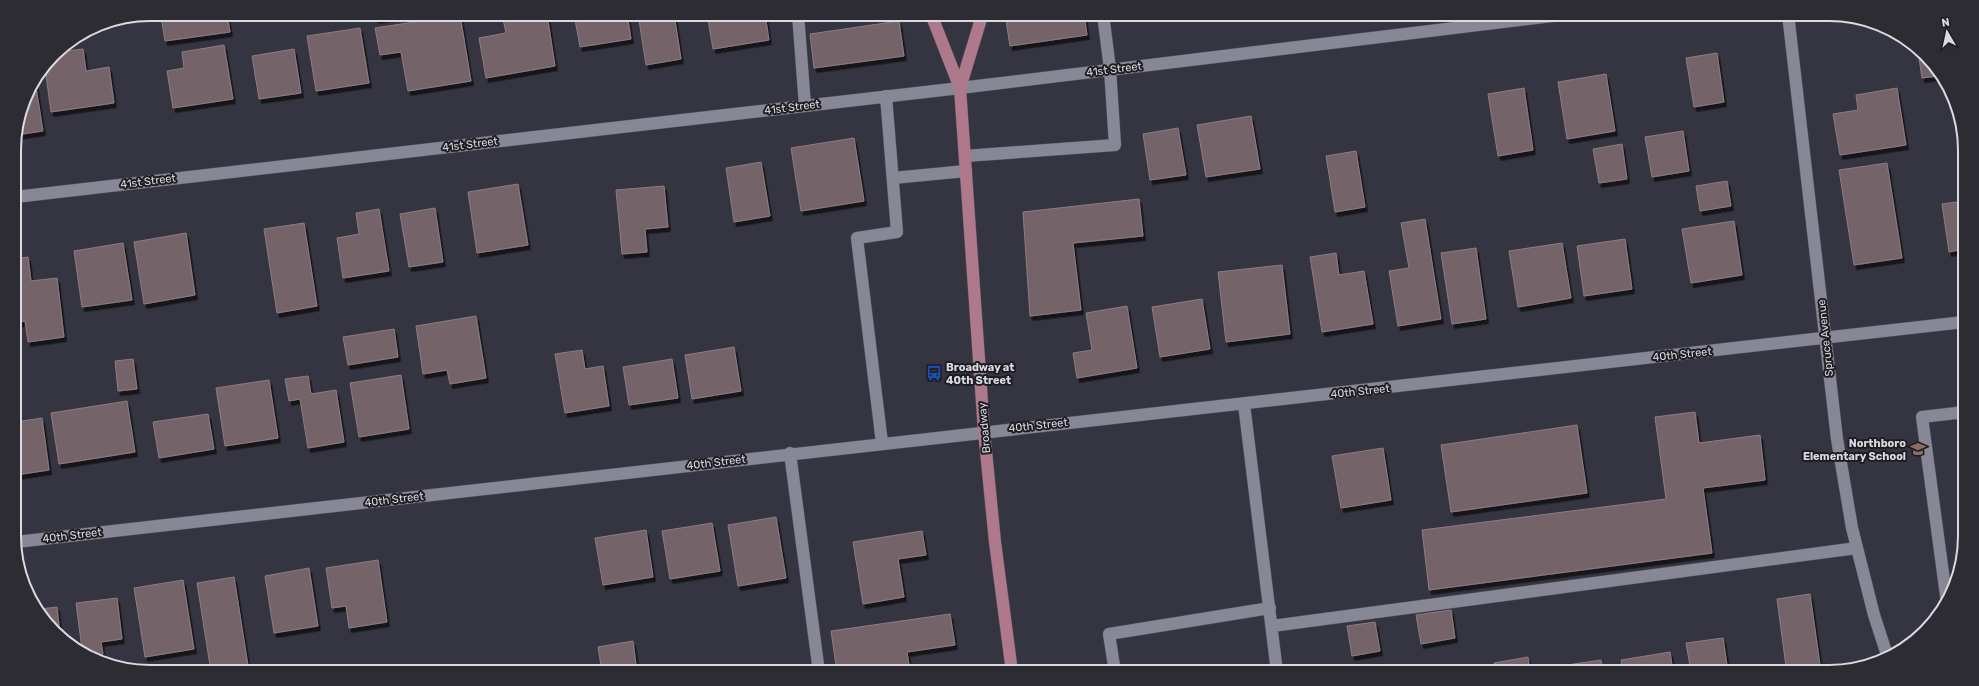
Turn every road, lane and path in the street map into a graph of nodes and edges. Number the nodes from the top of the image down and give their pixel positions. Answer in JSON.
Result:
{"nodes":[{"id":1,"x":799,"y":21,"type":"edge"},
{"id":2,"x":935,"y":21,"type":"edge"},
{"id":3,"x":980,"y":21,"type":"edge"},
{"id":4,"x":1104,"y":21,"type":"edge"},
{"id":5,"x":1512,"y":21,"type":"edge"},
{"id":6,"x":1789,"y":21,"type":"edge"},
{"id":7,"x":1110,"y":70,"type":"junction"},
{"id":8,"x":960,"y":88,"type":"junction"},
{"id":9,"x":886,"y":96,"type":"junction"},
{"id":10,"x":805,"y":106,"type":"junction"},
{"id":11,"x":965,"y":156,"type":"junction"},
{"id":12,"x":966,"y":171,"type":"junction"},
{"id":13,"x":893,"y":178,"type":"junction"},
{"id":14,"x":21,"y":196,"type":"edge"},
{"id":15,"x":1958,"y":323,"type":"edge"},
{"id":16,"x":1825,"y":338,"type":"junction"},
{"id":17,"x":1244,"y":404,"type":"junction"},
{"id":18,"x":1958,"y":413,"type":"edge"},
{"id":19,"x":984,"y":431,"type":"junction"},
{"id":20,"x":882,"y":443,"type":"junction"},
{"id":21,"x":790,"y":453,"type":"junction"},
{"id":22,"x":21,"y":541,"type":"edge"},
{"id":23,"x":1857,"y":548,"type":"junction"},
{"id":24,"x":1946,"y":592,"type":"edge"},
{"id":25,"x":1270,"y":608,"type":"junction"},
{"id":26,"x":1272,"y":626,"type":"junction"},
{"id":27,"x":1886,"y":652,"type":"edge"},
{"id":28,"x":819,"y":665,"type":"edge"},
{"id":29,"x":1011,"y":665,"type":"edge"},
{"id":30,"x":1114,"y":665,"type":"edge"},
{"id":31,"x":1276,"y":665,"type":"edge"}],
"edges":[{"from":1,"to":10,"type":"street"},
{"from":2,"to":8,"type":"main road","name":"Broadway"},
{"from":3,"to":8,"type":"main road","name":"Broadway"},
{"from":4,"to":7,"type":"street"},
{"from":5,"to":7,"type":"street","name":"41st Street"},
{"from":6,"to":16,"type":"street","name":"Spruce Avenue"},
{"from":7,"to":8,"type":"street","name":"41st Street"},
{"from":7,"to":11,"type":"street"},
{"from":8,"to":9,"type":"street","name":"41st Street"},
{"from":8,"to":11,"type":"main road","name":"Broadway"},
{"from":9,"to":10,"type":"street","name":"41st Street"},
{"from":9,"to":13,"type":"street"},
{"from":10,"to":14,"type":"street","name":"41st Street"},
{"from":11,"to":12,"type":"main road","name":"Broadway"},
{"from":12,"to":13,"type":"street"},
{"from":12,"to":19,"type":"main road","name":"Broadway"},
{"from":13,"to":20,"type":"street"},
{"from":15,"to":16,"type":"street","name":"40th Street"},
{"from":16,"to":17,"type":"street","name":"40th Street"},
{"from":16,"to":23,"type":"street","name":"Spruce Avenue"},
{"from":17,"to":19,"type":"street","name":"40th Street"},
{"from":17,"to":25,"type":"street"},
{"from":18,"to":24,"type":"street"},
{"from":19,"to":20,"type":"street","name":"40th Street"},
{"from":19,"to":29,"type":"main road","name":"Broadway"},
{"from":20,"to":21,"type":"street","name":"40th Street"},
{"from":21,"to":22,"type":"street","name":"40th Street"},
{"from":21,"to":28,"type":"street"},
{"from":23,"to":26,"type":"street"},
{"from":23,"to":27,"type":"street","name":"Spruce Avenue"},
{"from":25,"to":26,"type":"street"},
{"from":25,"to":30,"type":"street"},
{"from":26,"to":31,"type":"street"}]}
